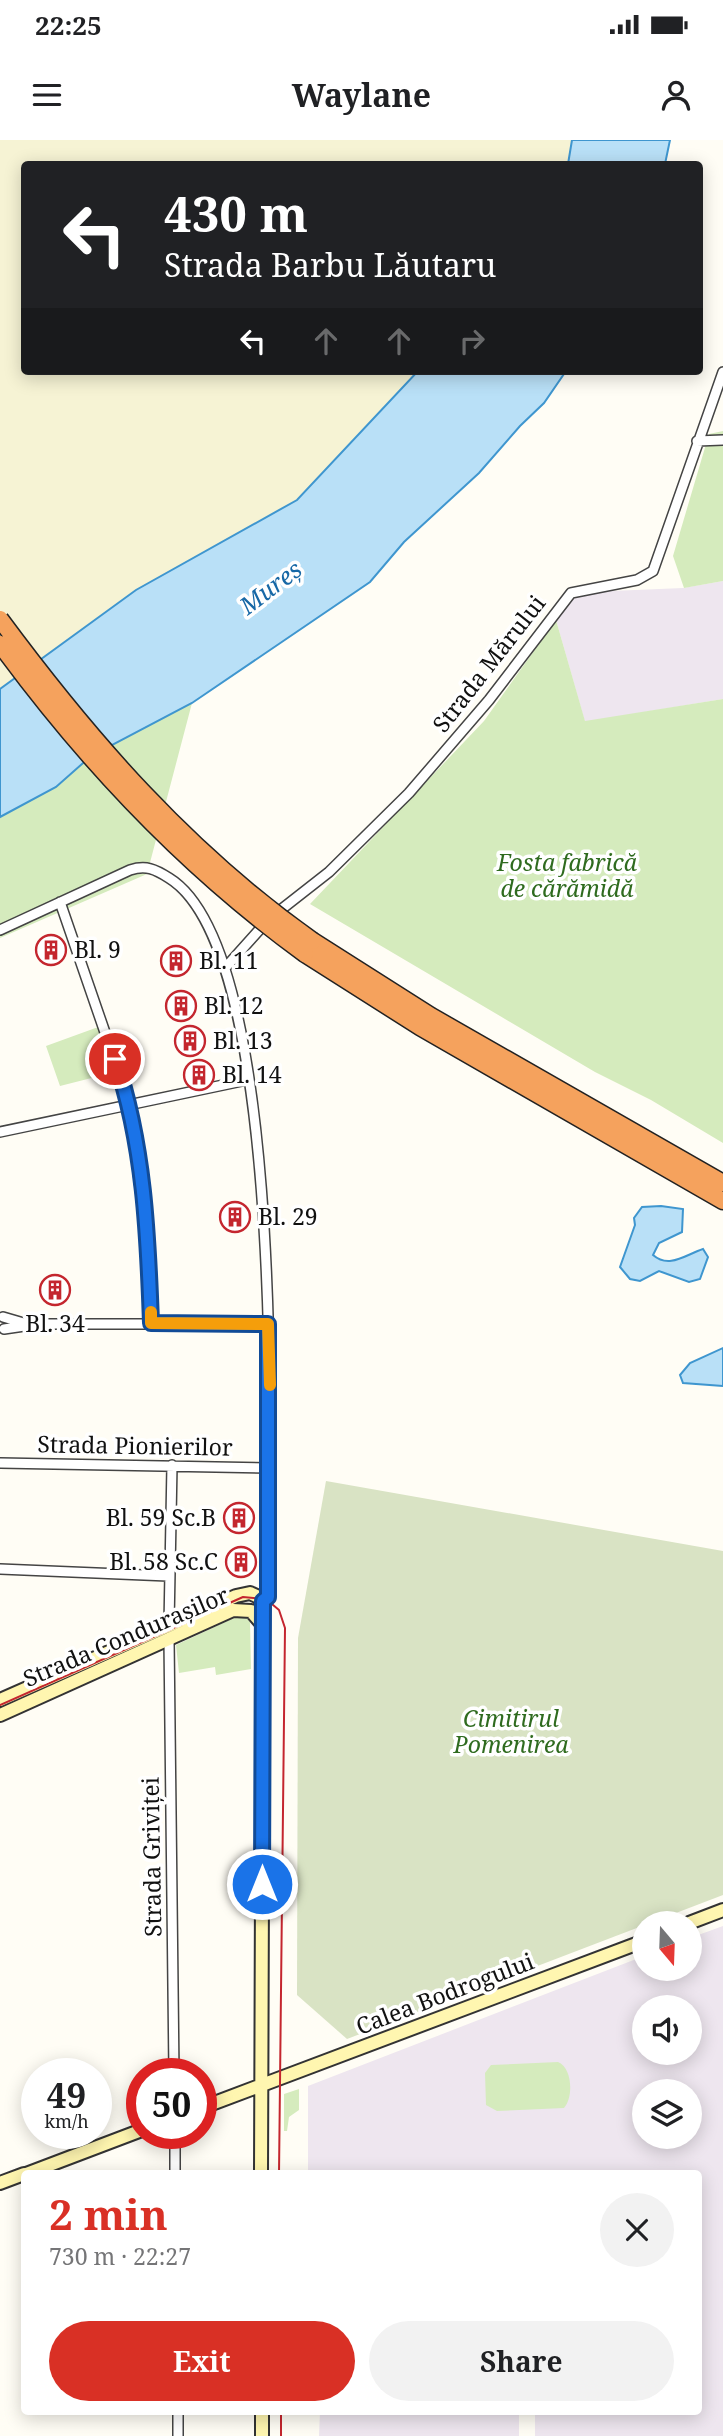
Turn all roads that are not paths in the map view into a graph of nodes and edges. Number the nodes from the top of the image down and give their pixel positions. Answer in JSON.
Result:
{"nodes":[{"id":1,"x":723,"y":372,"type":"edge"},
{"id":2,"x":723,"y":440,"type":"edge"},
{"id":3,"x":697,"y":441,"type":"junction"},
{"id":4,"x":0,"y":620,"type":"edge"},
{"id":5,"x":0,"y":645,"type":"edge"},
{"id":6,"x":60,"y":902,"type":"junction"},
{"id":7,"x":0,"y":930,"type":"edge"},
{"id":8,"x":309,"y":947,"type":"junction"},
{"id":9,"x":226,"y":967,"type":"junction"},
{"id":10,"x":247,"y":1080,"type":"junction"},
{"id":11,"x":130,"y":1105,"type":"junction"},
{"id":12,"x":0,"y":1132,"type":"edge"},
{"id":13,"x":722,"y":1194,"type":"edge"},
{"id":14,"x":1,"y":1315,"type":"edge"},
{"id":15,"x":151,"y":1323,"type":"junction"},
{"id":16,"x":268,"y":1324,"type":"junction"},
{"id":17,"x":29,"y":1325,"type":"junction"},
{"id":18,"x":2,"y":1331,"type":"edge"},
{"id":19,"x":0,"y":1463,"type":"edge"},
{"id":20,"x":172,"y":1465,"type":"junction"},
{"id":21,"x":270,"y":1468,"type":"junction"},
{"id":22,"x":0,"y":1569,"type":"edge"},
{"id":23,"x":168,"y":1576,"type":"junction"},
{"id":24,"x":268,"y":1586,"type":"junction"},
{"id":25,"x":250,"y":1593,"type":"junction"},
{"id":26,"x":263,"y":1601,"type":"junction"},
{"id":27,"x":169,"y":1625,"type":"junction"},
{"id":28,"x":263,"y":1625,"type":"junction"},
{"id":29,"x":169,"y":1639,"type":"junction"},
{"id":30,"x":0,"y":1700,"type":"edge"},
{"id":31,"x":0,"y":1715,"type":"edge"},
{"id":32,"x":723,"y":1910,"type":"edge"},
{"id":33,"x":702,"y":1918,"type":"edge"},
{"id":34,"x":632,"y":1946,"type":"edge"},
{"id":35,"x":174,"y":2058,"type":"edge"},
{"id":36,"x":260,"y":2086,"type":"junction"},
{"id":37,"x":217,"y":2102,"type":"edge"},
{"id":38,"x":126,"y":2136,"type":"edge"},
{"id":39,"x":175,"y":2149,"type":"edge"},
{"id":40,"x":36,"y":2170,"type":"edge"},
{"id":41,"x":175,"y":2170,"type":"edge"},
{"id":42,"x":261,"y":2170,"type":"edge"},
{"id":43,"x":21,"y":2175,"type":"edge"},
{"id":44,"x":0,"y":2183,"type":"edge"},
{"id":45,"x":178,"y":2415,"type":"edge"},
{"id":46,"x":262,"y":2415,"type":"edge"},
{"id":47,"x":178,"y":2436,"type":"edge"},
{"id":48,"x":262,"y":2436,"type":"edge"}],
"edges":[{"from":1,"to":3,"type":"street","name":"Strada Mărului"},
{"from":2,"to":3,"type":"street"},
{"from":3,"to":9,"type":"street","name":"Strada Mărului"},
{"from":4,"to":8,"type":"highway","bridge":true},
{"from":5,"to":8,"type":"highway","bridge":true},
{"from":6,"to":7,"type":"street"},
{"from":6,"to":9,"type":"street"},
{"from":6,"to":11,"type":"street"},
{"from":8,"to":13,"type":"highway"},
{"from":9,"to":10,"type":"street"},
{"from":10,"to":11,"type":"street"},
{"from":10,"to":16,"type":"street"},
{"from":11,"to":12,"type":"street"},
{"from":11,"to":15,"type":"street"},
{"from":14,"to":17,"type":"street"},
{"from":14,"to":18,"type":"street"},
{"from":15,"to":16,"type":"street"},
{"from":15,"to":17,"type":"street"},
{"from":16,"to":21,"type":"street"},
{"from":17,"to":18,"type":"street"},
{"from":19,"to":20,"type":"street","name":"Strada Pionierilor"},
{"from":20,"to":21,"type":"street","name":"Strada Pionierilor"},
{"from":20,"to":23,"type":"street"},
{"from":21,"to":24,"type":"street"},
{"from":22,"to":23,"type":"street"},
{"from":23,"to":27,"type":"street"},
{"from":24,"to":25,"type":"street","name":"Strada Condurașilor"},
{"from":24,"to":26,"type":"street"},
{"from":25,"to":26,"type":"main road","name":"Strada Condurașilor"},
{"from":25,"to":27,"type":"main road","name":"Strada Condurașilor"},
{"from":26,"to":28,"type":"main road"},
{"from":27,"to":30,"type":"main road","name":"Strada Condurașilor"},
{"from":28,"to":29,"type":"main road","name":"Strada Condurașilor"},
{"from":28,"to":36,"type":"main road"},
{"from":29,"to":31,"type":"main road","name":"Strada Condurașilor"},
{"from":29,"to":35,"type":"street","name":"Strada Griviței"},
{"from":32,"to":33,"type":"main road"},
{"from":34,"to":36,"type":"main road","name":"Calea Bodrogului"},
{"from":36,"to":37,"type":"main road","name":"Calea Bodrogului"},
{"from":36,"to":42,"type":"main road"},
{"from":38,"to":40,"type":"main road"},
{"from":39,"to":41,"type":"street"},
{"from":43,"to":44,"type":"main road"},
{"from":45,"to":47,"type":"street"},
{"from":46,"to":48,"type":"main road"}]}
